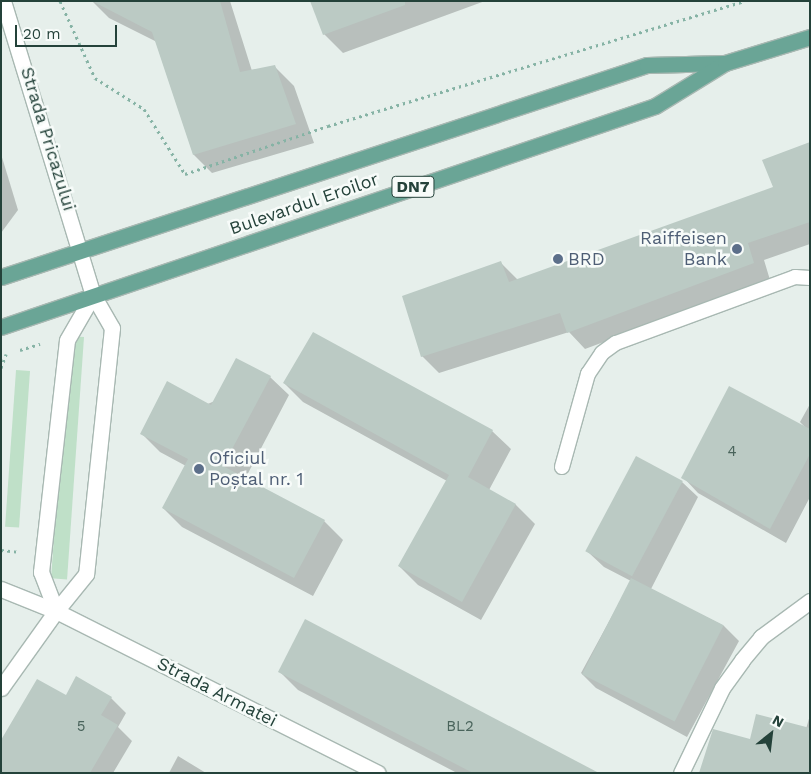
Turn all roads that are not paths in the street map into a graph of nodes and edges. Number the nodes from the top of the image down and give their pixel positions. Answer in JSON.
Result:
{"nodes":[{"id":1,"x":3,"y":1,"type":"edge"},
{"id":2,"x":810,"y":37,"type":"edge"},
{"id":3,"x":725,"y":63,"type":"junction"},
{"id":4,"x":81,"y":248,"type":"junction"},
{"id":5,"x":1,"y":277,"type":"edge"},
{"id":6,"x":810,"y":278,"type":"edge"},
{"id":7,"x":93,"y":295,"type":"junction"},
{"id":8,"x":1,"y":327,"type":"edge"},
{"id":9,"x":562,"y":467,"type":"dead end"},
{"id":10,"x":1,"y":589,"type":"edge"},
{"id":11,"x":810,"y":601,"type":"edge"},
{"id":12,"x":56,"y":611,"type":"junction"},
{"id":13,"x":1,"y":688,"type":"edge"},
{"id":14,"x":378,"y":773,"type":"edge"},
{"id":15,"x":681,"y":773,"type":"edge"}],
"edges":[{"from":1,"to":4,"type":"main road","name":"Strada Pricazului"},
{"from":2,"to":3,"type":"main road","name":"Bulevardul Eroilor","number":"DN7"},
{"from":3,"to":4,"type":"main road","name":"Bulevardul Eroilor","number":"DN7"},
{"from":3,"to":7,"type":"main road","name":"Bulevardul Eroilor","number":"DN7"},
{"from":4,"to":5,"type":"main road","name":"Bulevardul Eroilor","number":"DN7"},
{"from":4,"to":7,"type":"main road"},
{"from":6,"to":9,"type":"lane"},
{"from":7,"to":8,"type":"main road","name":"Bulevardul Eroilor","number":"DN7"},
{"from":7,"to":12,"type":"main road"},
{"from":7,"to":12,"type":"main road"},
{"from":10,"to":12,"type":"main road","name":"Strada Armatei"},
{"from":11,"to":15,"type":"main road"},
{"from":12,"to":13,"type":"main road"},
{"from":12,"to":14,"type":"main road","name":"Strada Armatei"}]}
